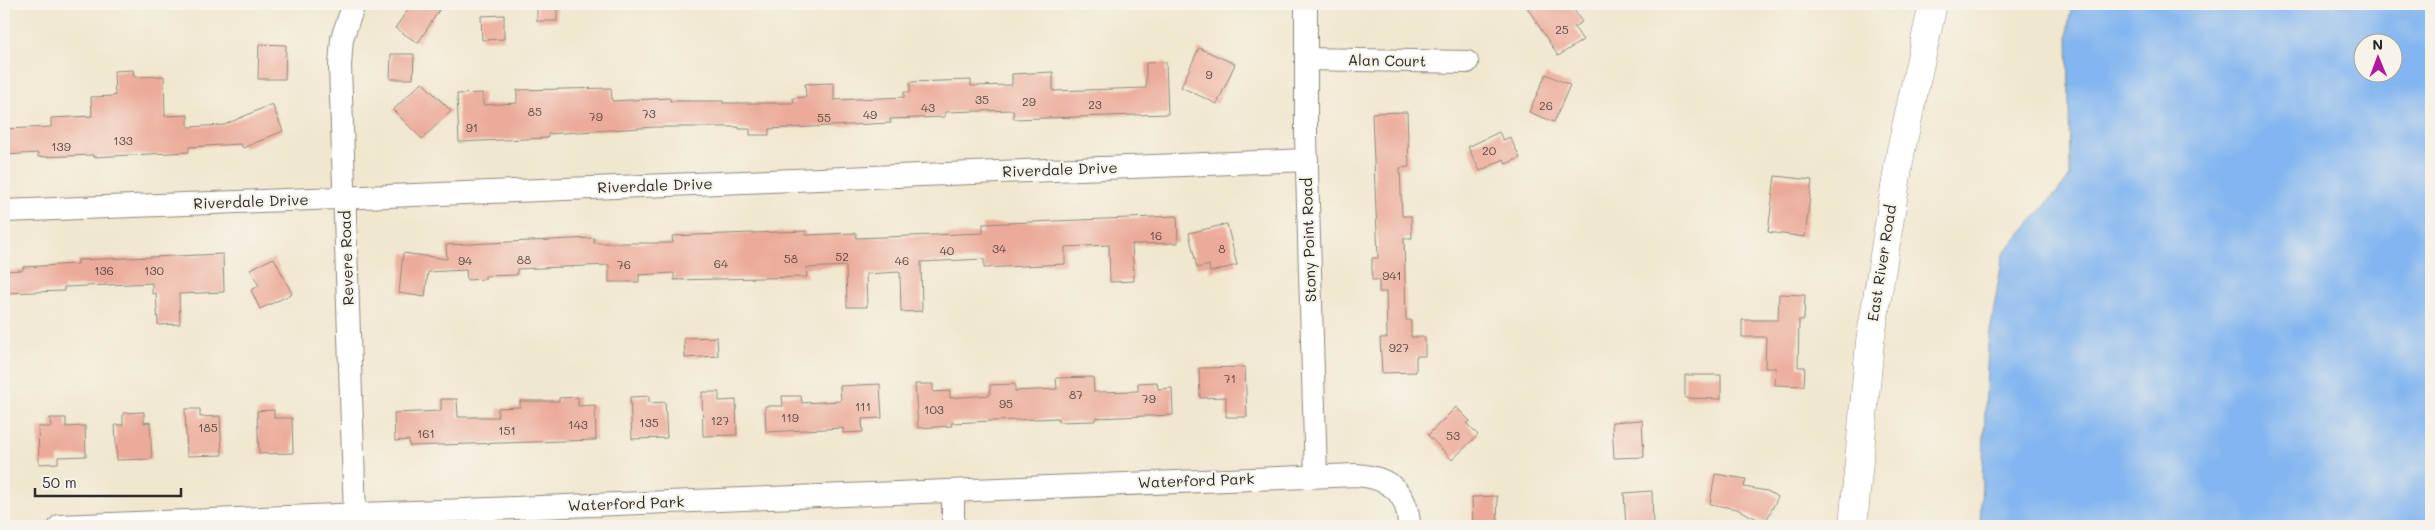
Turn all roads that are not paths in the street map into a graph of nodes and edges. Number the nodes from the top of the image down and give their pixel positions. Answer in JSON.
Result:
{"nodes":[{"id":1,"x":354,"y":4,"type":"edge"},
{"id":2,"x":1306,"y":4,"type":"edge"},
{"id":3,"x":1933,"y":4,"type":"edge"},
{"id":4,"x":1306,"y":59,"type":"junction"},
{"id":5,"x":1467,"y":62,"type":"dead end"},
{"id":6,"x":1307,"y":160,"type":"junction"},
{"id":7,"x":345,"y":198,"type":"junction"},
{"id":8,"x":4,"y":212,"type":"edge"},
{"id":9,"x":1316,"y":476,"type":"junction"},
{"id":10,"x":952,"y":491,"type":"junction"},
{"id":11,"x":355,"y":515,"type":"junction"},
{"id":12,"x":60,"y":526,"type":"edge"},
{"id":13,"x":953,"y":526,"type":"edge"},
{"id":14,"x":1409,"y":526,"type":"edge"},
{"id":15,"x":1853,"y":526,"type":"edge"}],
"edges":[{"from":1,"to":7,"type":"street","name":"Revere Road"},
{"from":2,"to":4,"type":"street","name":"Stony Point Road"},
{"from":3,"to":15,"type":"main road","name":"East River Road"},
{"from":4,"to":5,"type":"street","name":"Alan Court"},
{"from":4,"to":6,"type":"street","name":"Stony Point Road"},
{"from":6,"to":7,"type":"street","name":"Riverdale Drive"},
{"from":6,"to":9,"type":"street","name":"Stony Point Road"},
{"from":7,"to":8,"type":"street","name":"Riverdale Drive"},
{"from":7,"to":11,"type":"street","name":"Revere Road"},
{"from":9,"to":10,"type":"street","name":"Waterford Park"},
{"from":9,"to":14,"type":"street","name":"Waterford Park"},
{"from":10,"to":11,"type":"street","name":"Waterford Park"},
{"from":10,"to":13,"type":"street"},
{"from":11,"to":12,"type":"street","name":"Waterford Park"}]}
